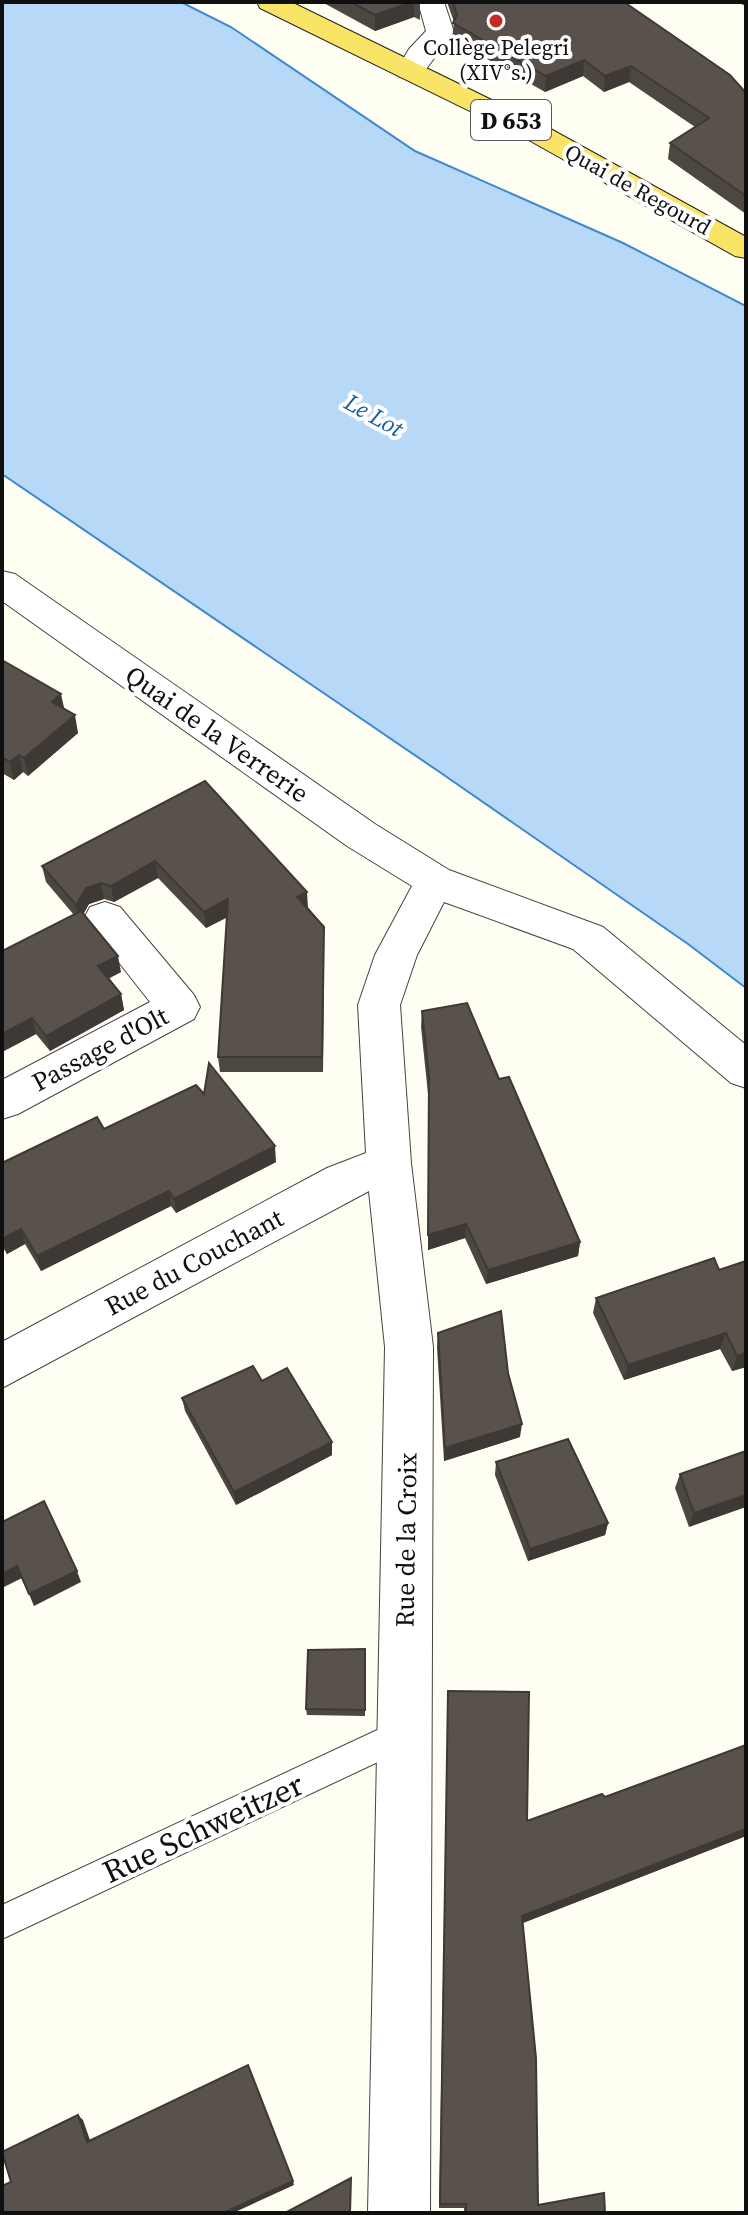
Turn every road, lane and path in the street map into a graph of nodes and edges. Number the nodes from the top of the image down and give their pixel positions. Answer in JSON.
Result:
{"nodes":[{"id":1,"x":270,"y":2,"type":"edge"},
{"id":2,"x":431,"y":2,"type":"edge"},
{"id":3,"x":410,"y":71,"type":"junction"},
{"id":4,"x":746,"y":249,"type":"edge"},
{"id":5,"x":2,"y":583,"type":"edge"},
{"id":6,"x":435,"y":881,"type":"junction"},
{"id":7,"x":105,"y":918,"type":"dead end"},
{"id":8,"x":746,"y":1070,"type":"edge"},
{"id":9,"x":2,"y":1101,"type":"edge"},
{"id":10,"x":389,"y":1163,"type":"junction"},
{"id":11,"x":2,"y":1366,"type":"edge"},
{"id":12,"x":403,"y":1734,"type":"junction"},
{"id":13,"x":2,"y":1922,"type":"edge"},
{"id":14,"x":399,"y":2213,"type":"edge"}],
"edges":[{"from":1,"to":3,"type":"main road","name":"Quai de Regourd","number":"D 653"},
{"from":2,"to":3,"type":"street"},
{"from":3,"to":4,"type":"main road","name":"Quai de Regourd","number":"D 653"},
{"from":5,"to":6,"type":"street","name":"Quai de la Verrerie"},
{"from":6,"to":8,"type":"street","name":"Quai de la Verrerie"},
{"from":6,"to":10,"type":"street","name":"Rue de la Croix"},
{"from":7,"to":9,"type":"street","name":"Passage d'Olt"},
{"from":10,"to":11,"type":"street","name":"Rue du Couchant"},
{"from":10,"to":12,"type":"street","name":"Rue de la Croix"},
{"from":12,"to":13,"type":"lane","name":"Rue Schweitzer"},
{"from":12,"to":14,"type":"street","name":"Rue de la Croix"}]}
